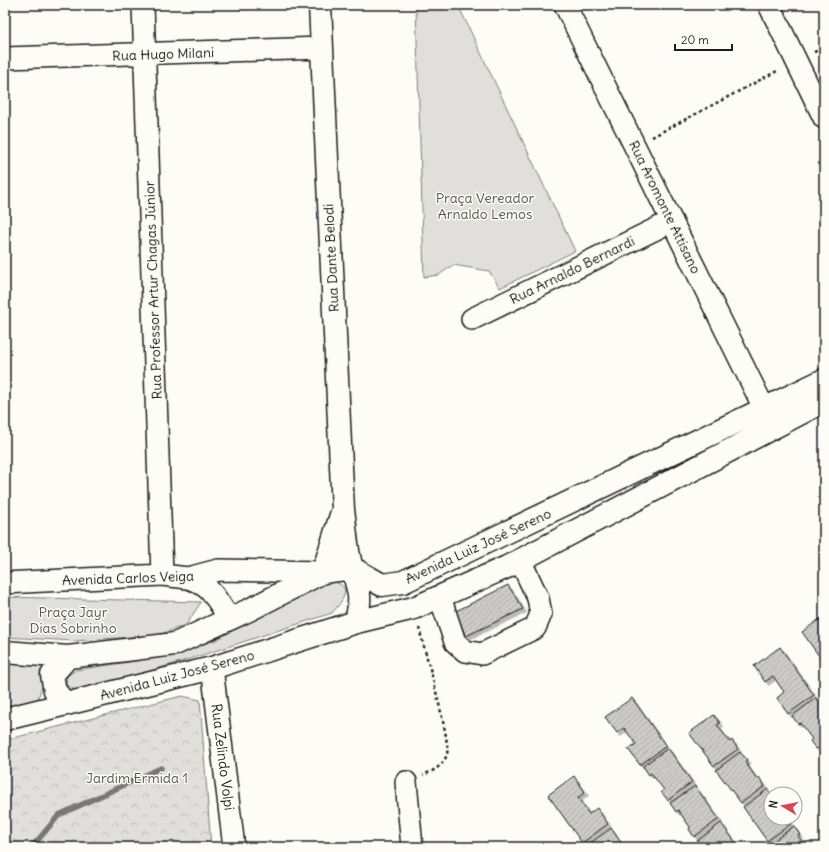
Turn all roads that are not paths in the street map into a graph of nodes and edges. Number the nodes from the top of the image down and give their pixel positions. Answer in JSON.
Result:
{"nodes":[{"id":1,"x":143,"y":5,"type":"edge"},
{"id":2,"x":320,"y":5,"type":"edge"},
{"id":3,"x":566,"y":5,"type":"edge"},
{"id":4,"x":769,"y":5,"type":"edge"},
{"id":5,"x":322,"y":48,"type":"junction"},
{"id":6,"x":145,"y":54,"type":"junction"},
{"id":7,"x":5,"y":58,"type":"edge"},
{"id":8,"x":824,"y":118,"type":"edge"},
{"id":9,"x":672,"y":221,"type":"junction"},
{"id":10,"x":472,"y":319,"type":"dead end"},
{"id":11,"x":824,"y":380,"type":"edge"},
{"id":12,"x":824,"y":402,"type":"edge"},
{"id":13,"x":764,"y":408,"type":"junction"},
{"id":14,"x":343,"y":510,"type":"junction"},
{"id":15,"x":494,"y":540,"type":"junction"},
{"id":16,"x":514,"y":564,"type":"junction"},
{"id":17,"x":352,"y":568,"type":"junction"},
{"id":18,"x":323,"y":572,"type":"junction"},
{"id":19,"x":162,"y":575,"type":"junction"},
{"id":20,"x":188,"y":578,"type":"junction"},
{"id":21,"x":5,"y":583,"type":"edge"},
{"id":22,"x":440,"y":597,"type":"junction"},
{"id":23,"x":230,"y":618,"type":"junction"},
{"id":24,"x":356,"y":622,"type":"junction"},
{"id":25,"x":5,"y":652,"type":"edge"},
{"id":26,"x":68,"y":657,"type":"junction"},
{"id":27,"x":212,"y":668,"type":"junction"},
{"id":28,"x":66,"y":704,"type":"junction"},
{"id":29,"x":5,"y":713,"type":"edge"},
{"id":30,"x":30,"y":713,"type":"junction"},
{"id":31,"x":5,"y":719,"type":"edge"},
{"id":32,"x":406,"y":782,"type":"road end"},
{"id":33,"x":234,"y":847,"type":"edge"},
{"id":34,"x":412,"y":847,"type":"edge"}],
"edges":[{"from":1,"to":6,"type":"street","name":"Rua Professor Artur Chagas Júnior"},
{"from":2,"to":5,"type":"main road","name":"Rua Dante Belodi"},
{"from":3,"to":9,"type":"street","name":"Rua Aromonte Attisano"},
{"from":4,"to":8,"type":"street"},
{"from":5,"to":6,"type":"street","name":"Rua Hugo Milani"},
{"from":5,"to":14,"type":"main road","name":"Rua Dante Belodi"},
{"from":6,"to":7,"type":"street","name":"Rua Hugo Milani"},
{"from":6,"to":19,"type":"street","name":"Rua Professor Artur Chagas Júnior"},
{"from":9,"to":10,"type":"street","name":"Rua Arnaldo Bernardi"},
{"from":9,"to":13,"type":"street","name":"Rua Aromonte Attisano"},
{"from":11,"to":13,"type":"main road","name":"Avenida Luiz José Sereno"},
{"from":12,"to":16,"type":"main road","name":"Avenida Luiz José Sereno"},
{"from":13,"to":15,"type":"main road","name":"Avenida Luiz José Sereno"},
{"from":14,"to":17,"type":"main road"},
{"from":14,"to":18,"type":"main road"},
{"from":15,"to":16,"type":"main road"},
{"from":15,"to":17,"type":"main road","name":"Avenida Luiz José Sereno"},
{"from":16,"to":22,"type":"main road","name":"Avenida Luiz José Sereno"},
{"from":16,"to":22,"type":"street"},
{"from":17,"to":18,"type":"main road"},
{"from":17,"to":24,"type":"main road"},
{"from":18,"to":20,"type":"street","name":"Avenida Carlos Veiga"},
{"from":18,"to":23,"type":"main road"},
{"from":19,"to":20,"type":"street","name":"Avenida Carlos Veiga"},
{"from":19,"to":21,"type":"street","name":"Avenida Carlos Veiga"},
{"from":20,"to":23,"type":"street"},
{"from":22,"to":24,"type":"main road","name":"Avenida Luiz José Sereno"},
{"from":23,"to":26,"type":"main road"},
{"from":24,"to":27,"type":"main road","name":"Avenida Luiz José Sereno"},
{"from":25,"to":26,"type":"main road"},
{"from":26,"to":28,"type":"main road"},
{"from":27,"to":28,"type":"main road","name":"Avenida Luiz José Sereno"},
{"from":27,"to":33,"type":"street","name":"Rua Zelindo Volpi"},
{"from":28,"to":30,"type":"main road","name":"Avenida Luiz José Sereno"},
{"from":29,"to":30,"type":"street"},
{"from":30,"to":31,"type":"main road","name":"Avenida Luiz José Sereno"},
{"from":32,"to":34,"type":"street"}]}
